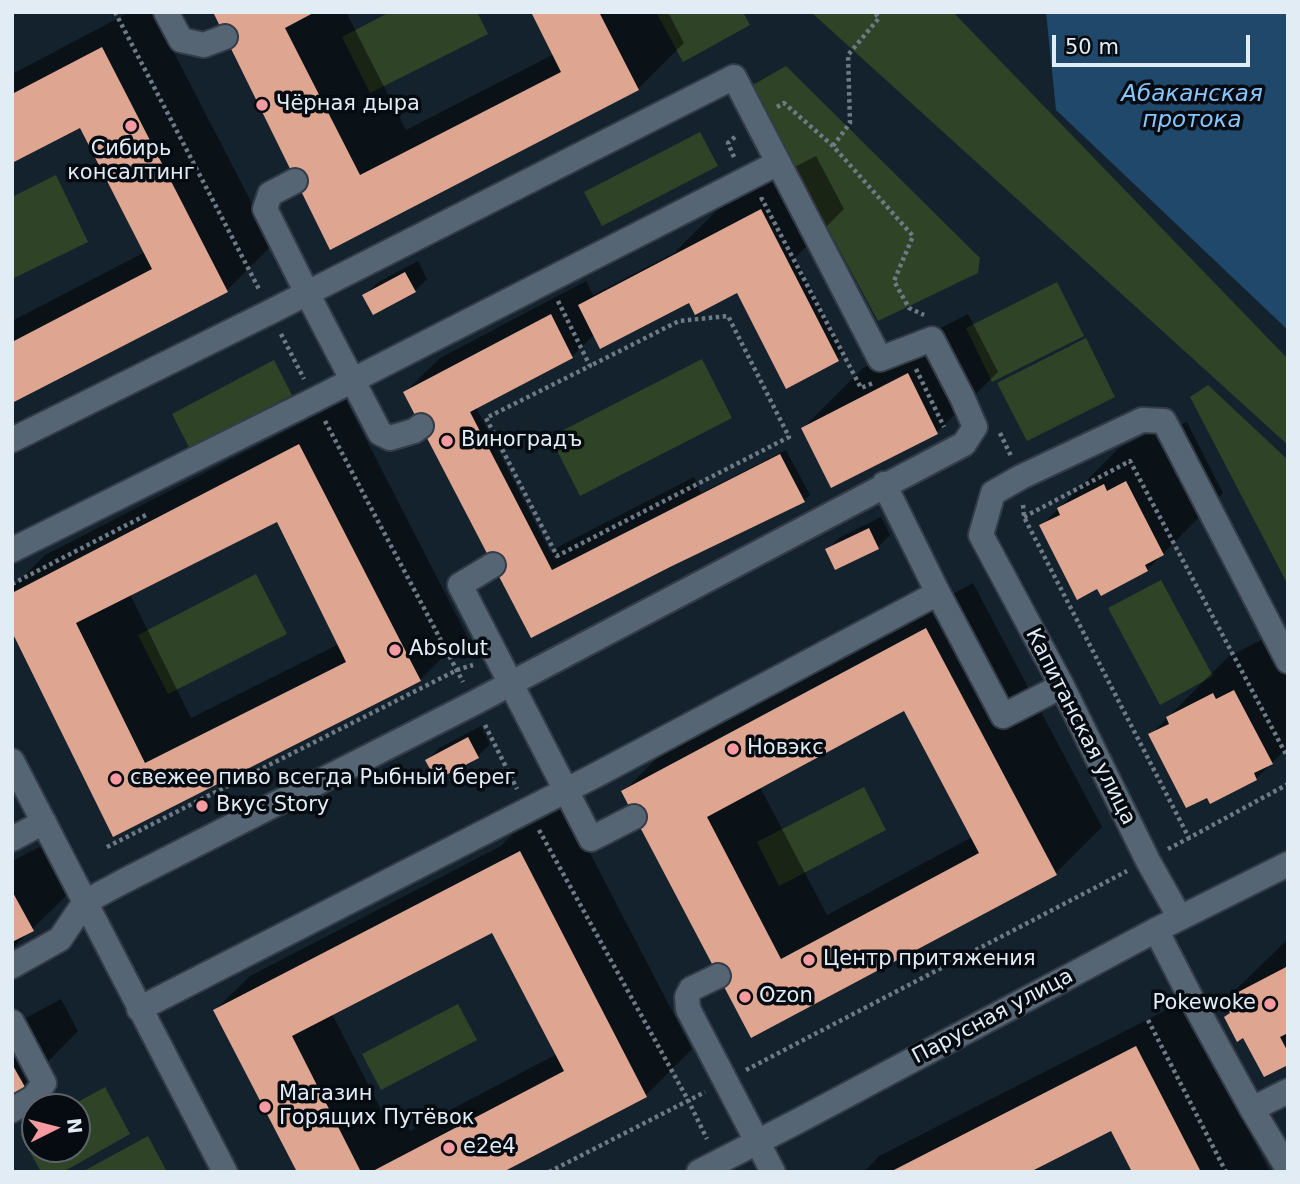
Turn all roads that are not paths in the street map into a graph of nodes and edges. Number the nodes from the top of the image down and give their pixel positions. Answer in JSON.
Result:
{"nodes":[{"id":1,"x":166,"y":12,"type":"edge"},
{"id":2,"x":225,"y":37,"type":"dead end"},
{"id":3,"x":778,"y":163,"type":"junction"},
{"id":4,"x":295,"y":181,"type":"dead end"},
{"id":5,"x":307,"y":293,"type":"junction"},
{"id":6,"x":353,"y":380,"type":"junction"},
{"id":7,"x":421,"y":426,"type":"dead end"},
{"id":8,"x":12,"y":440,"type":"edge"},
{"id":9,"x":884,"y":484,"type":"junction"},
{"id":10,"x":12,"y":550,"type":"edge"},
{"id":11,"x":494,"y":565,"type":"dead end"},
{"id":12,"x":938,"y":593,"type":"junction"},
{"id":13,"x":1288,"y":661,"type":"edge"},
{"id":14,"x":511,"y":682,"type":"junction"},
{"id":15,"x":1062,"y":686,"type":"junction"},
{"id":16,"x":12,"y":761,"type":"edge"},
{"id":17,"x":565,"y":791,"type":"junction"},
{"id":18,"x":1109,"y":816,"type":"dead end"},
{"id":19,"x":635,"y":817,"type":"dead end"},
{"id":20,"x":44,"y":822,"type":"junction"},
{"id":21,"x":12,"y":839,"type":"edge"},
{"id":22,"x":1148,"y":860,"type":"junction"},
{"id":23,"x":1288,"y":864,"type":"edge"},
{"id":24,"x":85,"y":902,"type":"junction"},
{"id":25,"x":1180,"y":918,"type":"junction"},
{"id":26,"x":1156,"y":930,"type":"junction"},
{"id":27,"x":12,"y":966,"type":"edge"},
{"id":28,"x":718,"y":976,"type":"dead end"},
{"id":29,"x":139,"y":1009,"type":"junction"},
{"id":30,"x":12,"y":1022,"type":"edge"},
{"id":31,"x":1288,"y":1091,"type":"edge"},
{"id":32,"x":1251,"y":1109,"type":"junction"},
{"id":33,"x":12,"y":1110,"type":"edge"},
{"id":34,"x":758,"y":1142,"type":"junction"},
{"id":35,"x":709,"y":1167,"type":"edge"},
{"id":36,"x":1288,"y":1170,"type":"edge"},
{"id":37,"x":225,"y":1172,"type":"edge"},
{"id":38,"x":773,"y":1172,"type":"edge"}],
"edges":[{"from":1,"to":2,"type":"street"},
{"from":3,"to":5,"type":"street"},
{"from":3,"to":6,"type":"street"},
{"from":3,"to":9,"type":"street"},
{"from":4,"to":5,"type":"street"},
{"from":5,"to":6,"type":"street"},
{"from":5,"to":8,"type":"street"},
{"from":6,"to":7,"type":"street"},
{"from":6,"to":10,"type":"street"},
{"from":9,"to":12,"type":"street"},
{"from":9,"to":14,"type":"street"},
{"from":11,"to":14,"type":"street"},
{"from":12,"to":15,"type":"street"},
{"from":12,"to":17,"type":"street"},
{"from":13,"to":15,"type":"street","name":"Капитанская улица"},
{"from":14,"to":17,"type":"street"},
{"from":14,"to":24,"type":"street"},
{"from":15,"to":22,"type":"street","name":"Капитанская улица"},
{"from":16,"to":20,"type":"street"},
{"from":17,"to":19,"type":"street"},
{"from":17,"to":29,"type":"street"},
{"from":18,"to":22,"type":"street"},
{"from":20,"to":21,"type":"street"},
{"from":20,"to":24,"type":"street"},
{"from":22,"to":25,"type":"street","name":"Капитанская улица"},
{"from":23,"to":25,"type":"street","name":"Парусная улица"},
{"from":24,"to":27,"type":"street"},
{"from":24,"to":29,"type":"street"},
{"from":25,"to":26,"type":"street","name":"Парусная улица"},
{"from":26,"to":32,"type":"street"},
{"from":26,"to":34,"type":"street","name":"Парусная улица"},
{"from":28,"to":34,"type":"street"},
{"from":29,"to":37,"type":"street"},
{"from":30,"to":33,"type":"street"},
{"from":31,"to":32,"type":"street"},
{"from":32,"to":36,"type":"street"},
{"from":34,"to":35,"type":"street","name":"Парусная улица"},
{"from":34,"to":38,"type":"street"}]}
